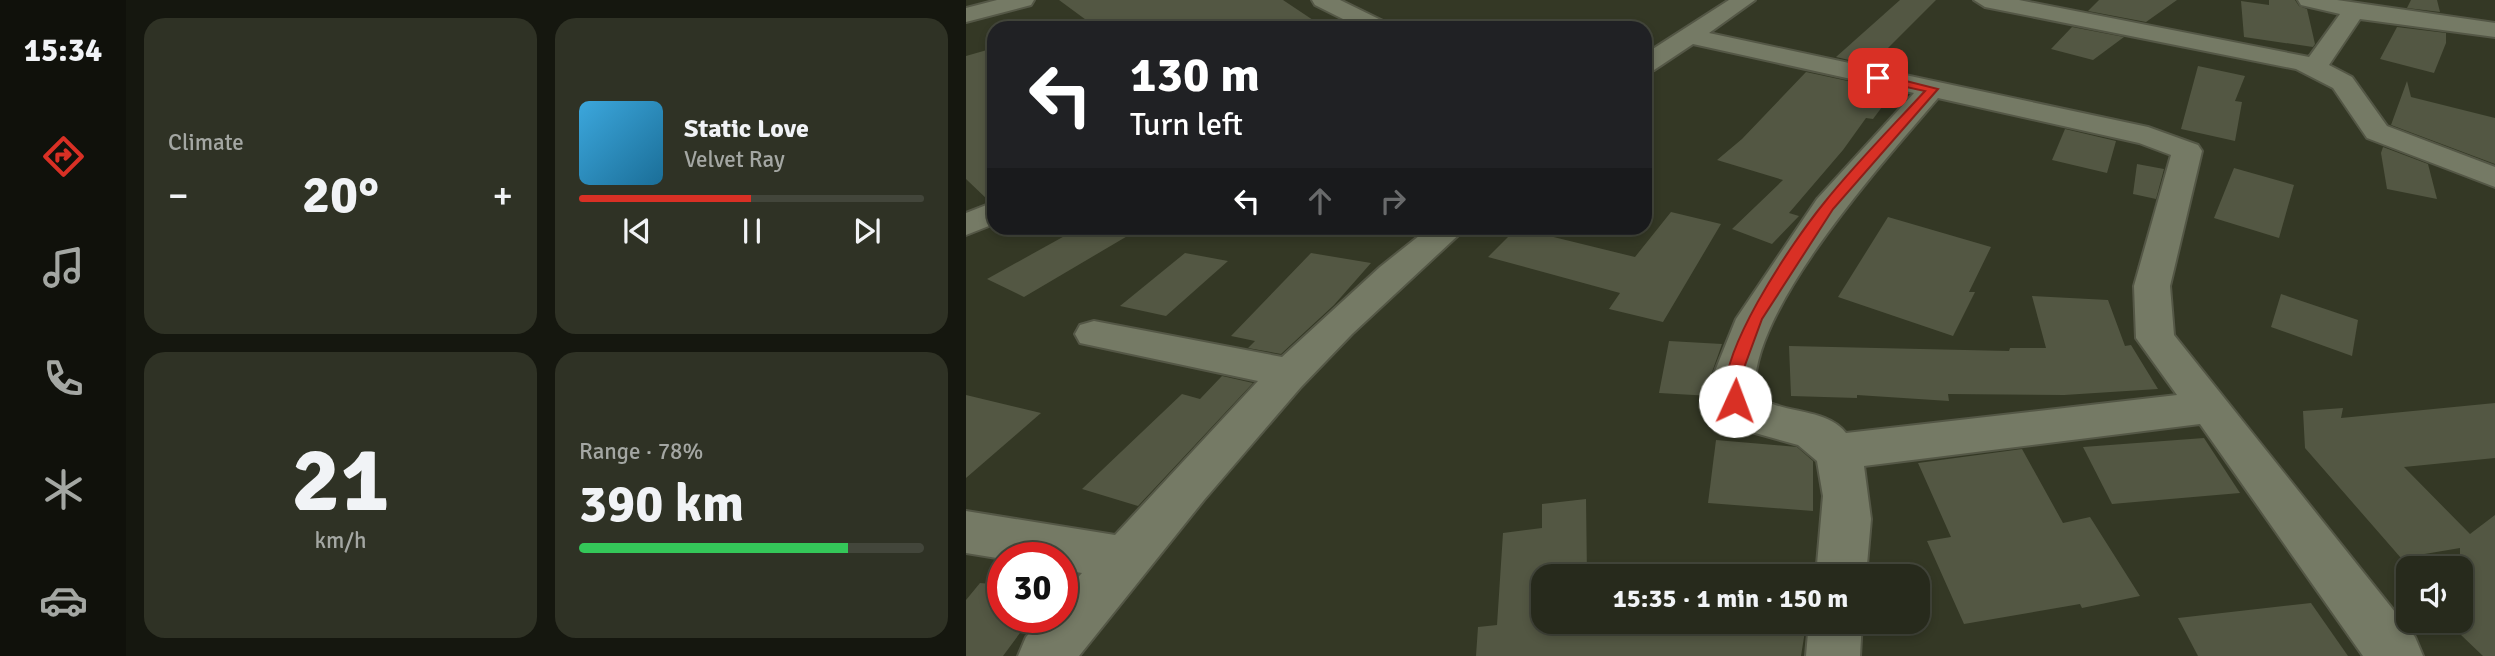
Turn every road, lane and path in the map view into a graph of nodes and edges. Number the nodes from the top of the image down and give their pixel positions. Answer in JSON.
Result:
{"nodes":[{"id":1,"x":1023,"y":0,"type":"edge"},
{"id":2,"x":1322,"y":0,"type":"edge"},
{"id":3,"x":1745,"y":0,"type":"edge"},
{"id":4,"x":1985,"y":0,"type":"edge"},
{"id":5,"x":2309,"y":0,"type":"edge"},
{"id":6,"x":2354,"y":11,"type":"junction"},
{"id":7,"x":966,"y":17,"type":"edge"},
{"id":8,"x":1364,"y":21,"type":"edge"},
{"id":9,"x":987,"y":28,"type":"edge"},
{"id":10,"x":2495,"y":30,"type":"edge"},
{"id":11,"x":1689,"y":36,"type":"junction"},
{"id":12,"x":1652,"y":60,"type":"edge"},
{"id":13,"x":2314,"y":68,"type":"junction"},
{"id":14,"x":1932,"y":89,"type":"junction"},
{"id":15,"x":2495,"y":178,"type":"edge"},
{"id":16,"x":987,"y":215,"type":"edge"},
{"id":17,"x":966,"y":225,"type":"edge"},
{"id":18,"x":1441,"y":235,"type":"edge"},
{"id":19,"x":1094,"y":334,"type":"dead end"},
{"id":20,"x":1291,"y":373,"type":"junction"},
{"id":21,"x":2210,"y":407,"type":"junction"},
{"id":22,"x":1835,"y":452,"type":"junction"},
{"id":23,"x":966,"y":532,"type":"edge"},
{"id":24,"x":1126,"y":559,"type":"junction"},
{"id":25,"x":1842,"y":564,"type":"edge"},
{"id":26,"x":1835,"y":634,"type":"edge"},
{"id":27,"x":1045,"y":656,"type":"edge"},
{"id":28,"x":1833,"y":656,"type":"edge"},
{"id":29,"x":2396,"y":656,"type":"edge"}],
"edges":[{"from":1,"to":7,"type":"street"},
{"from":2,"to":8,"type":"street"},
{"from":3,"to":11,"type":"street"},
{"from":4,"to":13,"type":"street"},
{"from":5,"to":6,"type":"street"},
{"from":6,"to":10,"type":"street"},
{"from":6,"to":13,"type":"street"},
{"from":7,"to":9,"type":"street"},
{"from":11,"to":12,"type":"street"},
{"from":11,"to":14,"type":"street"},
{"from":13,"to":15,"type":"street"},
{"from":14,"to":21,"type":"street"},
{"from":14,"to":22,"type":"street"},
{"from":16,"to":17,"type":"street"},
{"from":18,"to":20,"type":"street"},
{"from":19,"to":20,"type":"street"},
{"from":20,"to":24,"type":"street"},
{"from":21,"to":22,"type":"street"},
{"from":21,"to":29,"type":"street"},
{"from":22,"to":25,"type":"street"},
{"from":23,"to":24,"type":"street"},
{"from":24,"to":27,"type":"street"},
{"from":26,"to":28,"type":"street"}]}
